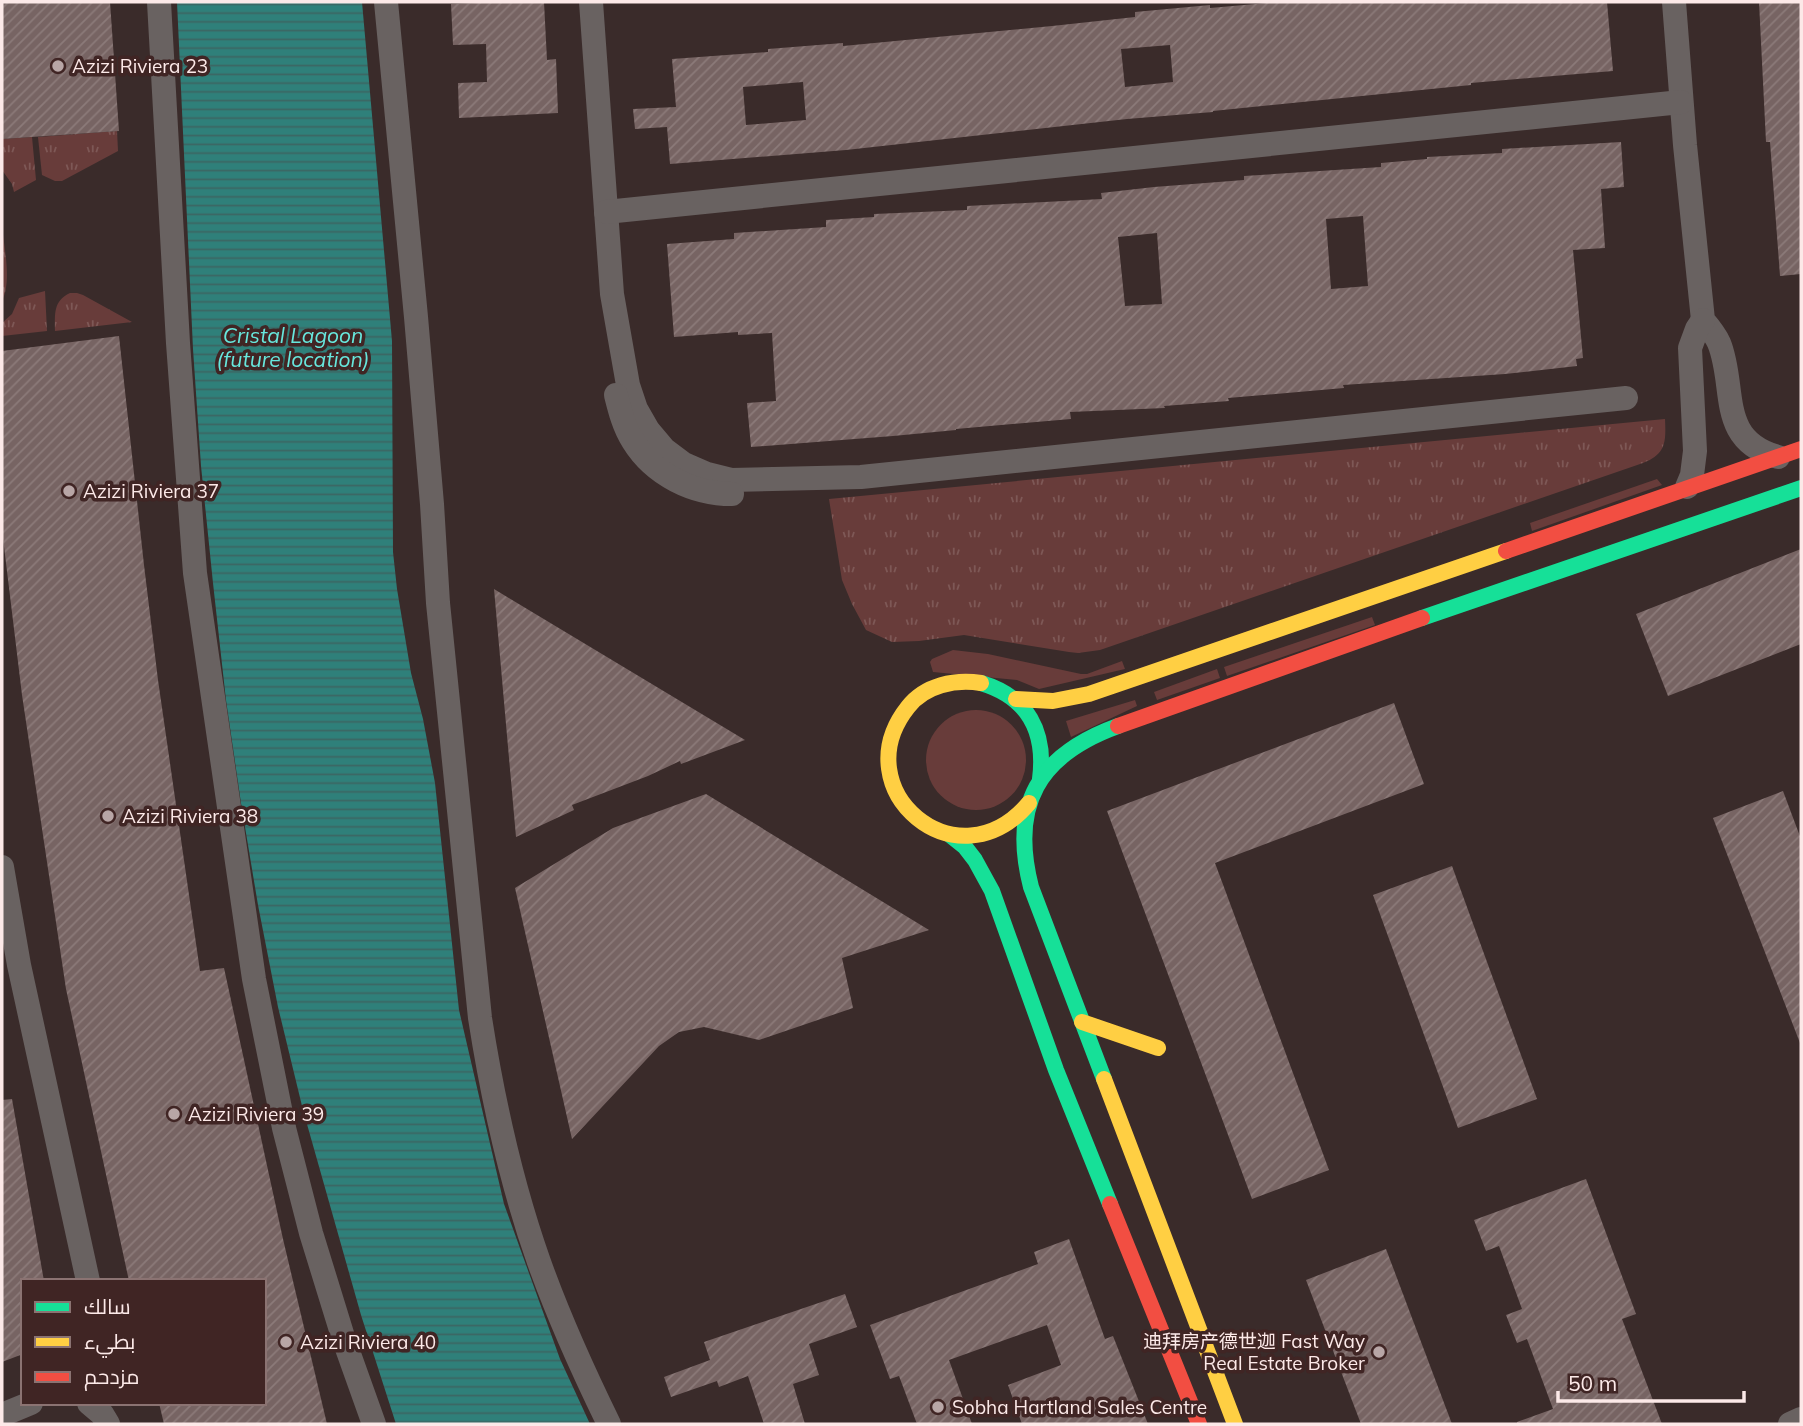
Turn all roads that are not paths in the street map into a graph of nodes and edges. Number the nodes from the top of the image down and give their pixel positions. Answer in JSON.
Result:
{"nodes":[{"id":1,"x":159,"y":2,"type":"edge"},
{"id":2,"x":386,"y":2,"type":"edge"},
{"id":3,"x":591,"y":2,"type":"edge"},
{"id":4,"x":1674,"y":2,"type":"edge"},
{"id":5,"x":1681,"y":102,"type":"junction"},
{"id":6,"x":606,"y":212,"type":"junction"},
{"id":7,"x":1703,"y":320,"type":"junction"},
{"id":8,"x":1626,"y":398,"type":"dead end"},
{"id":9,"x":1801,"y":449,"type":"edge"},
{"id":10,"x":1778,"y":457,"type":"junction"},
{"id":11,"x":1687,"y":487,"type":"junction"},
{"id":12,"x":1801,"y":488,"type":"edge"},
{"id":13,"x":1016,"y":699,"type":"junction"},
{"id":14,"x":1040,"y":779,"type":"junction"},
{"id":15,"x":1029,"y":803,"type":"junction"},
{"id":16,"x":950,"y":835,"type":"junction"},
{"id":17,"x":2,"y":867,"type":"edge"},
{"id":18,"x":1082,"y":1022,"type":"junction"},
{"id":19,"x":1158,"y":1048,"type":"dead end"},
{"id":20,"x":88,"y":1279,"type":"edge"},
{"id":21,"x":26,"y":1405,"type":"edge"},
{"id":22,"x":91,"y":1405,"type":"edge"},
{"id":23,"x":2,"y":1415,"type":"edge"},
{"id":24,"x":1801,"y":1419,"type":"edge"},
{"id":25,"x":108,"y":1424,"type":"edge"},
{"id":26,"x":374,"y":1424,"type":"edge"},
{"id":27,"x":608,"y":1424,"type":"edge"},
{"id":28,"x":1199,"y":1424,"type":"edge"},
{"id":29,"x":1235,"y":1424,"type":"edge"},
{"id":30,"x":1790,"y":1424,"type":"edge"}],
"edges":[{"from":1,"to":26,"type":"street"},
{"from":2,"to":27,"type":"street"},
{"from":3,"to":6,"type":"street"},
{"from":4,"to":5,"type":"street"},
{"from":5,"to":6,"type":"street"},
{"from":5,"to":7,"type":"street"},
{"from":6,"to":8,"type":"street"},
{"from":7,"to":10,"type":"street"},
{"from":7,"to":11,"type":"street"},
{"from":9,"to":10,"type":"street"},
{"from":10,"to":11,"type":"street"},
{"from":11,"to":13,"type":"street"},
{"from":12,"to":14,"type":"street"},
{"from":13,"to":14,"type":"street"},
{"from":13,"to":16,"type":"street"},
{"from":14,"to":15,"type":"street"},
{"from":15,"to":16,"type":"street"},
{"from":15,"to":18,"type":"street"},
{"from":16,"to":28,"type":"street"},
{"from":17,"to":20,"type":"street"},
{"from":18,"to":19,"type":"street"},
{"from":18,"to":29,"type":"street"},
{"from":21,"to":23,"type":"street"},
{"from":22,"to":25,"type":"street"},
{"from":24,"to":30,"type":"street"}]}
